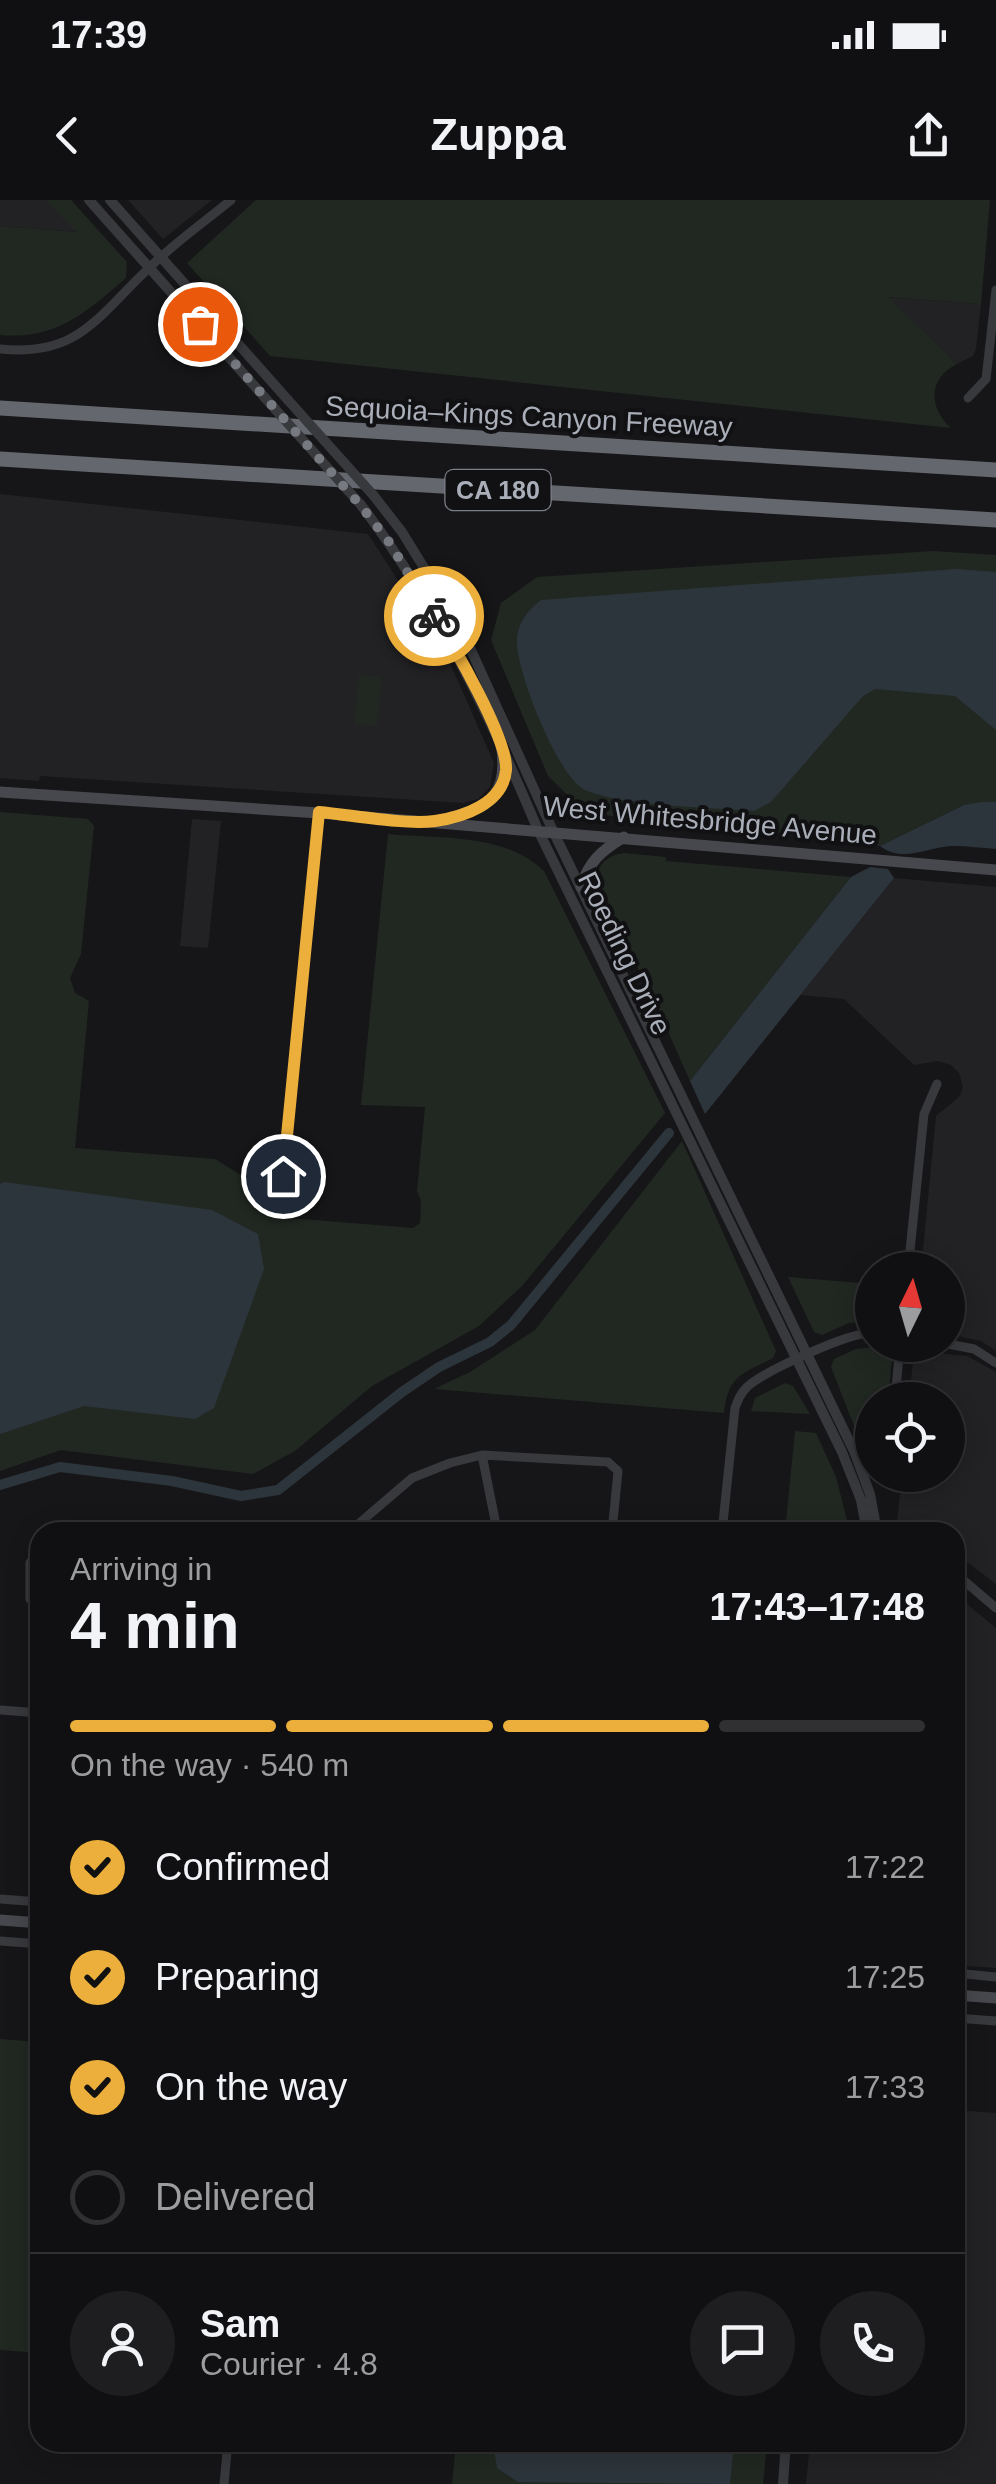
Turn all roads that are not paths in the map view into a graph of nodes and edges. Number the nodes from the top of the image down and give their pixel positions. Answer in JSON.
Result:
{"nodes":[{"id":1,"x":89,"y":200,"type":"edge"},
{"id":2,"x":110,"y":200,"type":"edge"},
{"id":3,"x":231,"y":200,"type":"edge"},
{"id":4,"x":162,"y":257,"type":"junction"},
{"id":5,"x":150,"y":267,"type":"junction"},
{"id":6,"x":996,"y":290,"type":"edge"},
{"id":7,"x":0,"y":349,"type":"edge"},
{"id":8,"x":968,"y":398,"type":"dead end"},
{"id":9,"x":0,"y":408,"type":"edge"},
{"id":10,"x":0,"y":459,"type":"edge"},
{"id":11,"x":996,"y":470,"type":"edge"},
{"id":12,"x":996,"y":520,"type":"edge"},
{"id":13,"x":501,"y":743,"type":"junction"},
{"id":14,"x":0,"y":792,"type":"edge"},
{"id":15,"x":319,"y":812,"type":"junction"},
{"id":16,"x":432,"y":822,"type":"junction"},
{"id":17,"x":538,"y":830,"type":"junction"},
{"id":18,"x":553,"y":832,"type":"junction"},
{"id":19,"x":624,"y":837,"type":"junction"},
{"id":20,"x":996,"y":870,"type":"edge"},
{"id":21,"x":582,"y":887,"type":"junction"},
{"id":22,"x":937,"y":1084,"type":"dead end"},
{"id":23,"x":283,"y":1176,"type":"dead end"},
{"id":24,"x":910,"y":1252,"type":"edge"},
{"id":25,"x":855,"y":1335,"type":"edge"},
{"id":26,"x":965,"y":1348,"type":"edge"},
{"id":27,"x":803,"y":1358,"type":"junction"},
{"id":28,"x":996,"y":1363,"type":"edge"},
{"id":29,"x":482,"y":1455,"type":"junction"},
{"id":30,"x":494,"y":1520,"type":"dead end"},
{"id":31,"x":364,"y":1522,"type":"edge"},
{"id":32,"x":613,"y":1522,"type":"edge"},
{"id":33,"x":723,"y":1522,"type":"edge"},
{"id":34,"x":864,"y":1522,"type":"edge"},
{"id":35,"x":875,"y":1522,"type":"edge"},
{"id":36,"x":30,"y":1563,"type":"edge"},
{"id":37,"x":965,"y":1582,"type":"edge"},
{"id":38,"x":30,"y":1598,"type":"dead end"},
{"id":39,"x":996,"y":1608,"type":"edge"},
{"id":40,"x":0,"y":1710,"type":"edge"},
{"id":41,"x":30,"y":1712,"type":"edge"},
{"id":42,"x":0,"y":1898,"type":"edge"},
{"id":43,"x":30,"y":1901,"type":"edge"},
{"id":44,"x":0,"y":1920,"type":"edge"},
{"id":45,"x":30,"y":1922,"type":"edge"},
{"id":46,"x":0,"y":1941,"type":"edge"},
{"id":47,"x":30,"y":1943,"type":"edge"},
{"id":48,"x":965,"y":1975,"type":"edge"},
{"id":49,"x":996,"y":1977,"type":"edge"},
{"id":50,"x":965,"y":1996,"type":"edge"},
{"id":51,"x":996,"y":1998,"type":"edge"},
{"id":52,"x":965,"y":2019,"type":"edge"},
{"id":53,"x":996,"y":2021,"type":"edge"},
{"id":54,"x":227,"y":2452,"type":"edge"},
{"id":55,"x":785,"y":2452,"type":"edge"},
{"id":56,"x":224,"y":2484,"type":"edge"},
{"id":57,"x":783,"y":2484,"type":"edge"}],
"edges":[{"from":1,"to":5,"type":"street","name":"Roeding Drive"},
{"from":2,"to":4,"type":"street","name":"Roeding Drive"},
{"from":3,"to":4,"type":"street"},
{"from":4,"to":5,"type":"street"},
{"from":4,"to":18,"type":"street","name":"Roeding Drive","bridge":true},
{"from":5,"to":7,"type":"street"},
{"from":5,"to":13,"type":"street","name":"Roeding Drive","bridge":true},
{"from":6,"to":8,"type":"street"},
{"from":9,"to":11,"type":"highway","name":"Sequoia–Kings Canyon Freeway","number":"CA 180"},
{"from":10,"to":12,"type":"highway","number":"CA 180"},
{"from":13,"to":16,"type":"main road"},
{"from":13,"to":17,"type":"street","name":"Roeding Drive"},
{"from":14,"to":15,"type":"main road","name":"West Whitesbridge Avenue"},
{"from":15,"to":16,"type":"main road","name":"West Whitesbridge Avenue"},
{"from":15,"to":23,"type":"street"},
{"from":16,"to":17,"type":"main road","name":"West Whitesbridge Avenue"},
{"from":17,"to":18,"type":"main road","name":"West Whitesbridge Avenue"},
{"from":17,"to":27,"type":"street","name":"Roeding Drive"},
{"from":18,"to":19,"type":"main road","name":"West Whitesbridge Avenue"},
{"from":18,"to":21,"type":"street","name":"Roeding Drive"},
{"from":19,"to":20,"type":"main road","name":"West Whitesbridge Avenue"},
{"from":19,"to":21,"type":"main road"},
{"from":21,"to":27,"type":"street","name":"Roeding Drive"},
{"from":22,"to":24,"type":"street"},
{"from":25,"to":27,"type":"street"},
{"from":26,"to":28,"type":"street"},
{"from":27,"to":33,"type":"street"},
{"from":27,"to":34,"type":"street","name":"Roeding Drive"},
{"from":27,"to":35,"type":"street","name":"Roeding Drive"},
{"from":29,"to":30,"type":"street"},
{"from":29,"to":31,"type":"street"},
{"from":29,"to":32,"type":"street"},
{"from":36,"to":38,"type":"street"},
{"from":37,"to":39,"type":"street"},
{"from":40,"to":41,"type":"street"},
{"from":42,"to":43,"type":"street"},
{"from":44,"to":45,"type":"main road"},
{"from":46,"to":47,"type":"street"},
{"from":48,"to":49,"type":"street"},
{"from":50,"to":51,"type":"main road"},
{"from":52,"to":53,"type":"street"},
{"from":54,"to":56,"type":"street"},
{"from":55,"to":57,"type":"street"}]}
